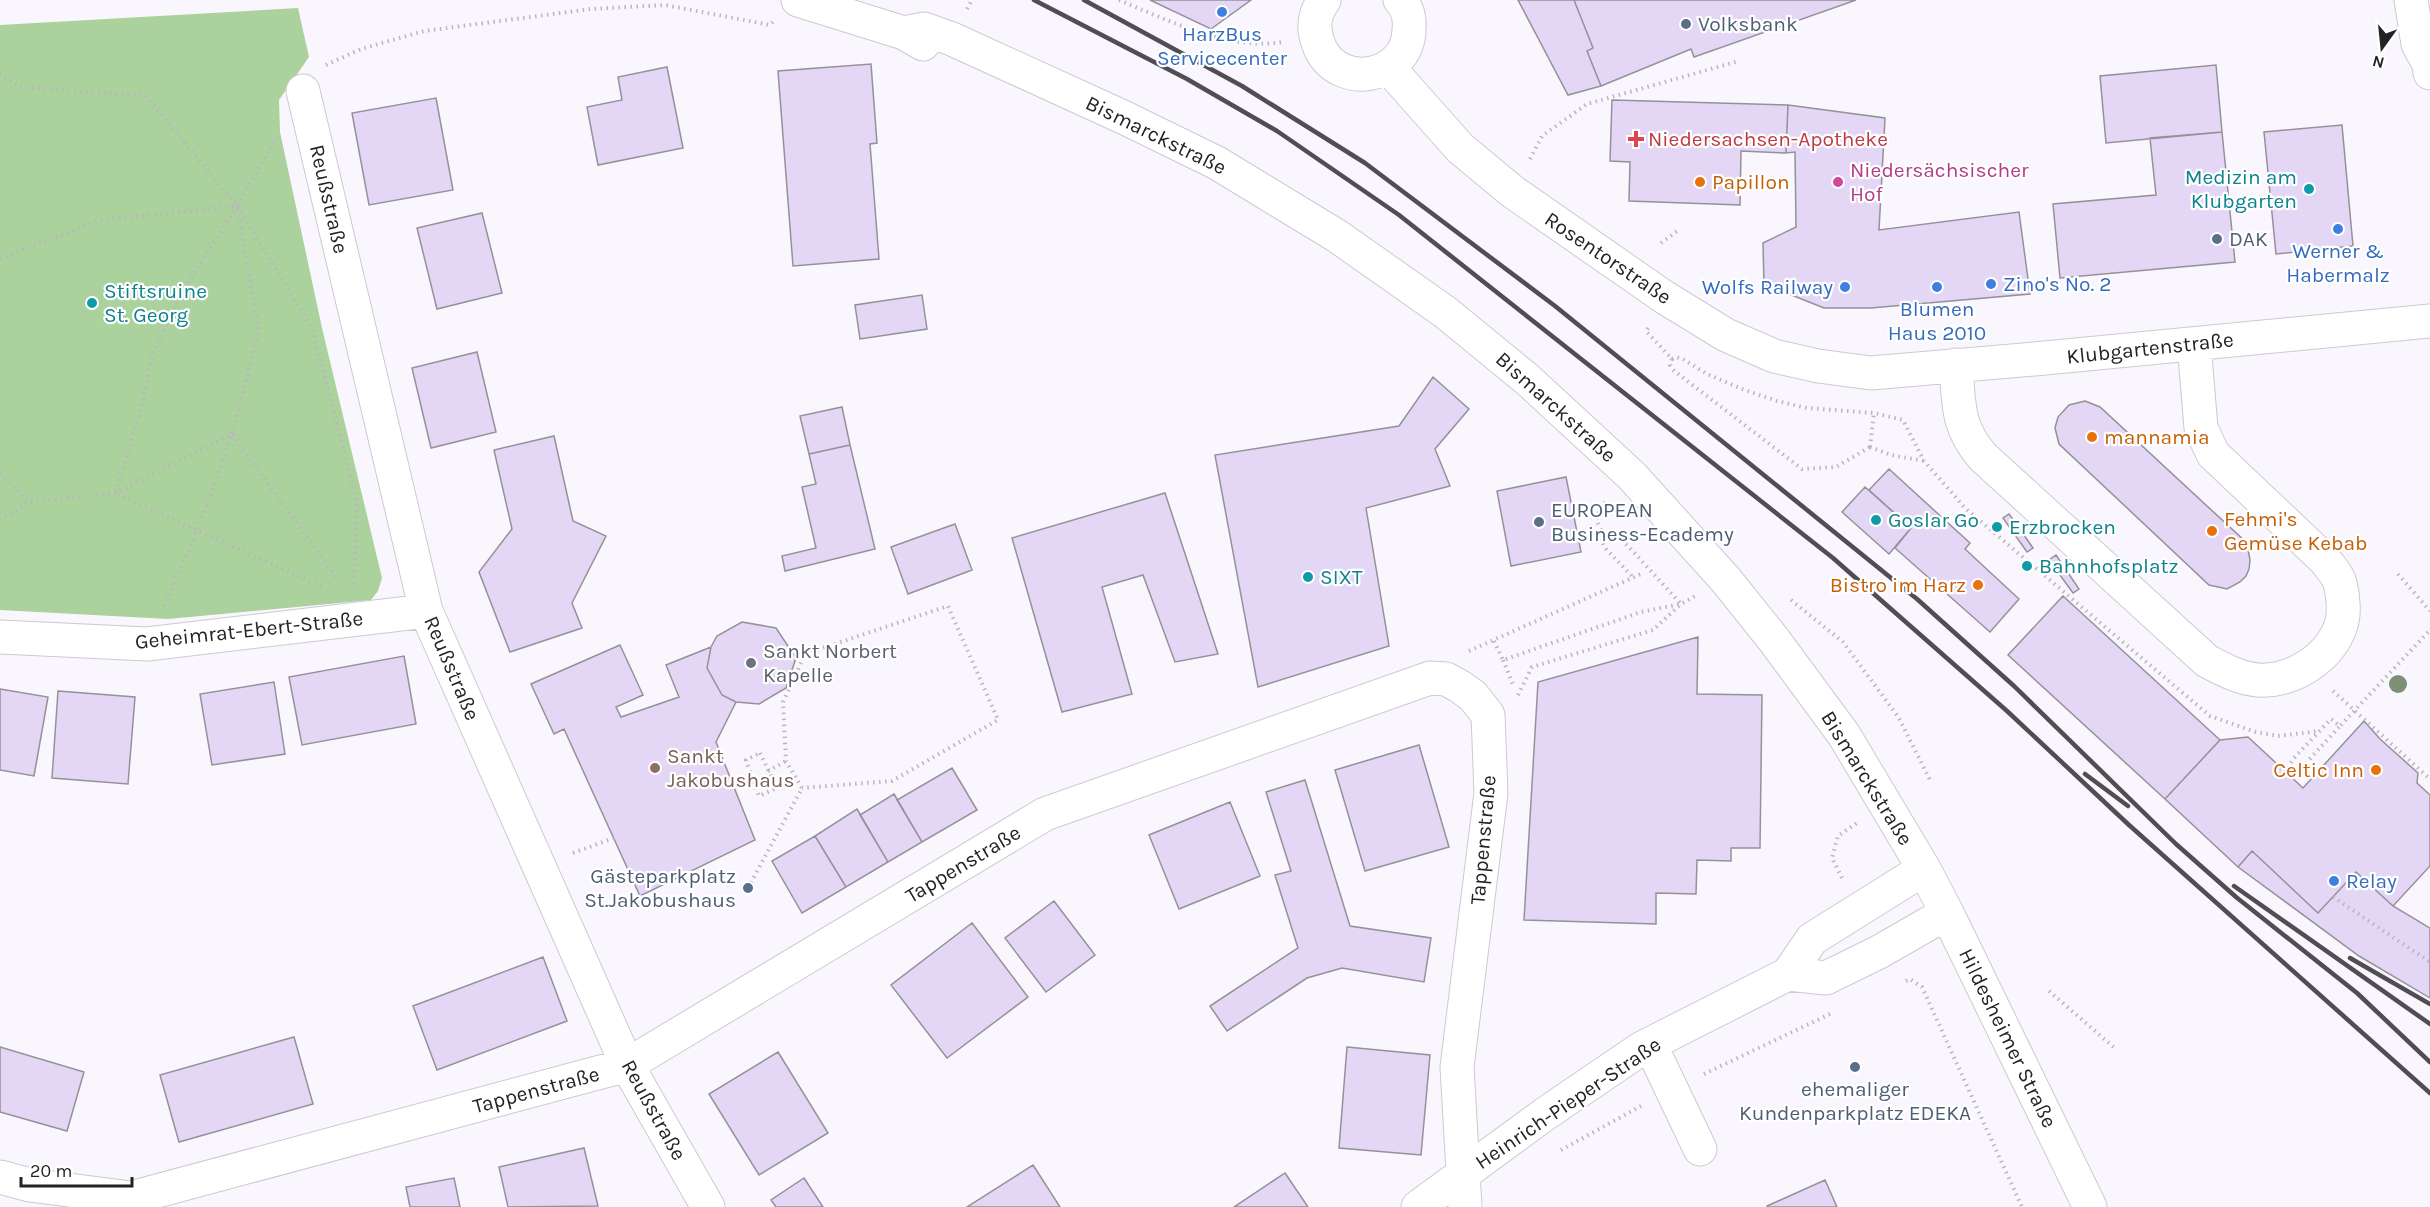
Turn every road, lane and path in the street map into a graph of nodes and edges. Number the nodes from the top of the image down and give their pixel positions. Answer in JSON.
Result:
{"nodes":[{"id":1,"x":799,"y":0,"type":"edge"},
{"id":2,"x":1119,"y":0,"type":"edge"},
{"id":3,"x":1324,"y":0,"type":"edge"},
{"id":4,"x":1400,"y":0,"type":"edge"},
{"id":5,"x":2411,"y":0,"type":"edge"},
{"id":6,"x":1315,"y":36,"type":"junction"},
{"id":7,"x":1739,"y":61,"type":"dead end"},
{"id":8,"x":1389,"y":68,"type":"junction"},
{"id":9,"x":2430,"y":73,"type":"edge"},
{"id":10,"x":0,"y":74,"type":"edge"},
{"id":11,"x":303,"y":91,"type":"junction"},
{"id":12,"x":1542,"y":136,"type":"dead end"},
{"id":13,"x":237,"y":206,"type":"junction"},
{"id":14,"x":1680,"y":229,"type":"dead end"},
{"id":15,"x":1661,"y":243,"type":"dead end"},
{"id":16,"x":0,"y":259,"type":"edge"},
{"id":17,"x":2430,"y":321,"type":"edge"},
{"id":18,"x":1646,"y":331,"type":"dead end"},
{"id":19,"x":2194,"y":344,"type":"junction"},
{"id":20,"x":1956,"y":365,"type":"junction"},
{"id":21,"x":1871,"y":373,"type":"joint"},
{"id":22,"x":1862,"y":413,"type":"dead end"},
{"id":23,"x":1874,"y":413,"type":"junction"},
{"id":24,"x":232,"y":435,"type":"junction"},
{"id":25,"x":1870,"y":447,"type":"junction"},
{"id":26,"x":0,"y":474,"type":"edge"},
{"id":27,"x":115,"y":493,"type":"junction"},
{"id":28,"x":29,"y":502,"type":"junction"},
{"id":29,"x":0,"y":520,"type":"edge"},
{"id":30,"x":1596,"y":520,"type":"dead end"},
{"id":31,"x":198,"y":529,"type":"junction"},
{"id":32,"x":1604,"y":535,"type":"junction"},
{"id":33,"x":1641,"y":574,"type":"dead end"},
{"id":34,"x":2398,"y":574,"type":"dead end"},
{"id":35,"x":1633,"y":577,"type":"junction"},
{"id":36,"x":1726,"y":580,"type":"junction"},
{"id":37,"x":323,"y":587,"type":"dead end"},
{"id":38,"x":354,"y":591,"type":"dead end"},
{"id":39,"x":347,"y":592,"type":"dead end"},
{"id":40,"x":1785,"y":596,"type":"dead end"},
{"id":41,"x":1681,"y":604,"type":"junction"},
{"id":42,"x":426,"y":611,"type":"junction"},
{"id":43,"x":2430,"y":611,"type":"edge"},
{"id":44,"x":2430,"y":630,"type":"edge"},
{"id":45,"x":0,"y":637,"type":"edge"},
{"id":46,"x":147,"y":644,"type":"junction"},
{"id":47,"x":1503,"y":660,"type":"junction"},
{"id":48,"x":1518,"y":695,"type":"junction"},
{"id":49,"x":2354,"y":710,"type":"junction"},
{"id":50,"x":1488,"y":716,"type":"junction"},
{"id":51,"x":2340,"y":726,"type":"junction"},
{"id":52,"x":786,"y":761,"type":"junction"},
{"id":53,"x":768,"y":771,"type":"junction"},
{"id":54,"x":1930,"y":780,"type":"dead end"},
{"id":55,"x":2430,"y":780,"type":"edge"},
{"id":56,"x":802,"y":788,"type":"junction"},
{"id":57,"x":1865,"y":818,"type":"dead end"},
{"id":58,"x":614,"y":838,"type":"dead end"},
{"id":59,"x":538,"y":866,"type":"junction"},
{"id":60,"x":1924,"y":869,"type":"junction"},
{"id":61,"x":748,"y":888,"type":"dead end"},
{"id":62,"x":2333,"y":897,"type":"dead end"},
{"id":63,"x":1858,"y":909,"type":"junction"},
{"id":64,"x":1947,"y":913,"type":"junction"},
{"id":65,"x":2430,"y":962,"type":"edge"},
{"id":66,"x":1788,"y":974,"type":"junction"},
{"id":67,"x":1901,"y":982,"type":"dead end"},
{"id":68,"x":2049,"y":991,"type":"dead end"},
{"id":69,"x":1650,"y":1044,"type":"junction"},
{"id":70,"x":2117,"y":1050,"type":"dead end"},
{"id":71,"x":627,"y":1065,"type":"junction"},
{"id":72,"x":1700,"y":1149,"type":"dead end"},
{"id":73,"x":1462,"y":1175,"type":"junction"},
{"id":74,"x":0,"y":1177,"type":"edge"},
{"id":75,"x":708,"y":1207,"type":"edge"},
{"id":76,"x":1418,"y":1207,"type":"edge"},
{"id":77,"x":1465,"y":1207,"type":"edge"},
{"id":78,"x":2022,"y":1207,"type":"edge"},
{"id":79,"x":2090,"y":1207,"type":"edge"}],
"edges":[{"from":1,"to":11,"type":"path"},
{"from":1,"to":36,"type":"street","name":"Bismarckstraße"},
{"from":2,"to":6,"type":"path"},
{"from":3,"to":6,"type":"street"},
{"from":4,"to":8,"type":"street"},
{"from":5,"to":9,"type":"street"},
{"from":6,"to":8,"type":"street"},
{"from":7,"to":12,"type":"path"},
{"from":8,"to":21,"type":"street","name":"Rosentorstraße"},
{"from":10,"to":13,"type":"path"},
{"from":11,"to":13,"type":"path"},
{"from":11,"to":42,"type":"street","name":"Reußstraße"},
{"from":13,"to":16,"type":"path"},
{"from":13,"to":24,"type":"path"},
{"from":13,"to":27,"type":"path"},
{"from":13,"to":38,"type":"path"},
{"from":14,"to":15,"type":"path"},
{"from":17,"to":19,"type":"street","name":"Klubgartenstraße"},
{"from":18,"to":25,"type":"path"},
{"from":19,"to":20,"type":"street","name":"Klubgartenstraße"},
{"from":19,"to":20,"type":"street"},
{"from":20,"to":21,"type":"street","name":"Klubgartenstraße"},
{"from":22,"to":23,"type":"path"},
{"from":23,"to":25,"type":"path"},
{"from":23,"to":25,"type":"path"},
{"from":24,"to":27,"type":"path"},
{"from":24,"to":31,"type":"path"},
{"from":24,"to":39,"type":"path"},
{"from":26,"to":28,"type":"path"},
{"from":27,"to":28,"type":"path"},
{"from":27,"to":31,"type":"path"},
{"from":28,"to":29,"type":"path"},
{"from":30,"to":32,"type":"path"},
{"from":31,"to":37,"type":"path"},
{"from":31,"to":46,"type":"path"},
{"from":32,"to":35,"type":"path"},
{"from":32,"to":41,"type":"path"},
{"from":33,"to":35,"type":"path"},
{"from":34,"to":43,"type":"path"},
{"from":35,"to":47,"type":"path"},
{"from":36,"to":41,"type":"path"},
{"from":36,"to":60,"type":"street","name":"Bismarckstraße"},
{"from":40,"to":54,"type":"path"},
{"from":41,"to":47,"type":"path"},
{"from":41,"to":48,"type":"path"},
{"from":42,"to":46,"type":"street","name":"Geheimrat-Ebert-Straße"},
{"from":42,"to":59,"type":"street","name":"Reußstraße"},
{"from":44,"to":49,"type":"path"},
{"from":45,"to":46,"type":"street","name":"Geheimrat-Ebert-Straße"},
{"from":47,"to":48,"type":"path"},
{"from":48,"to":50,"type":"path"},
{"from":49,"to":51,"type":"path"},
{"from":49,"to":55,"type":"path"},
{"from":50,"to":71,"type":"street","name":"Tappenstraße"},
{"from":50,"to":73,"type":"street","name":"Tappenstraße"},
{"from":51,"to":51,"type":"path"},
{"from":52,"to":53,"type":"path"},
{"from":52,"to":56,"type":"path"},
{"from":52,"to":56,"type":"path"},
{"from":53,"to":53,"type":"path"},
{"from":56,"to":61,"type":"path"},
{"from":57,"to":63,"type":"path"},
{"from":58,"to":59,"type":"path"},
{"from":59,"to":71,"type":"street","name":"Reußstraße"},
{"from":60,"to":63,"type":"street","name":"Heinrich-Pieper-Straße"},
{"from":60,"to":64,"type":"street","name":"Hildesheimer Straße"},
{"from":62,"to":65,"type":"path"},
{"from":63,"to":66,"type":"street","name":"Heinrich-Pieper-Straße"},
{"from":64,"to":66,"type":"street"},
{"from":64,"to":79,"type":"street","name":"Hildesheimer Straße"},
{"from":66,"to":69,"type":"street","name":"Heinrich-Pieper-Straße"},
{"from":67,"to":78,"type":"path"},
{"from":68,"to":70,"type":"path"},
{"from":69,"to":72,"type":"street"},
{"from":69,"to":73,"type":"street","name":"Heinrich-Pieper-Straße"},
{"from":71,"to":74,"type":"street","name":"Tappenstraße"},
{"from":71,"to":75,"type":"street","name":"Reußstraße"},
{"from":73,"to":76,"type":"street","name":"Heinrich-Pieper-Straße"},
{"from":73,"to":77,"type":"street","name":"Tappenstraße"}]}
